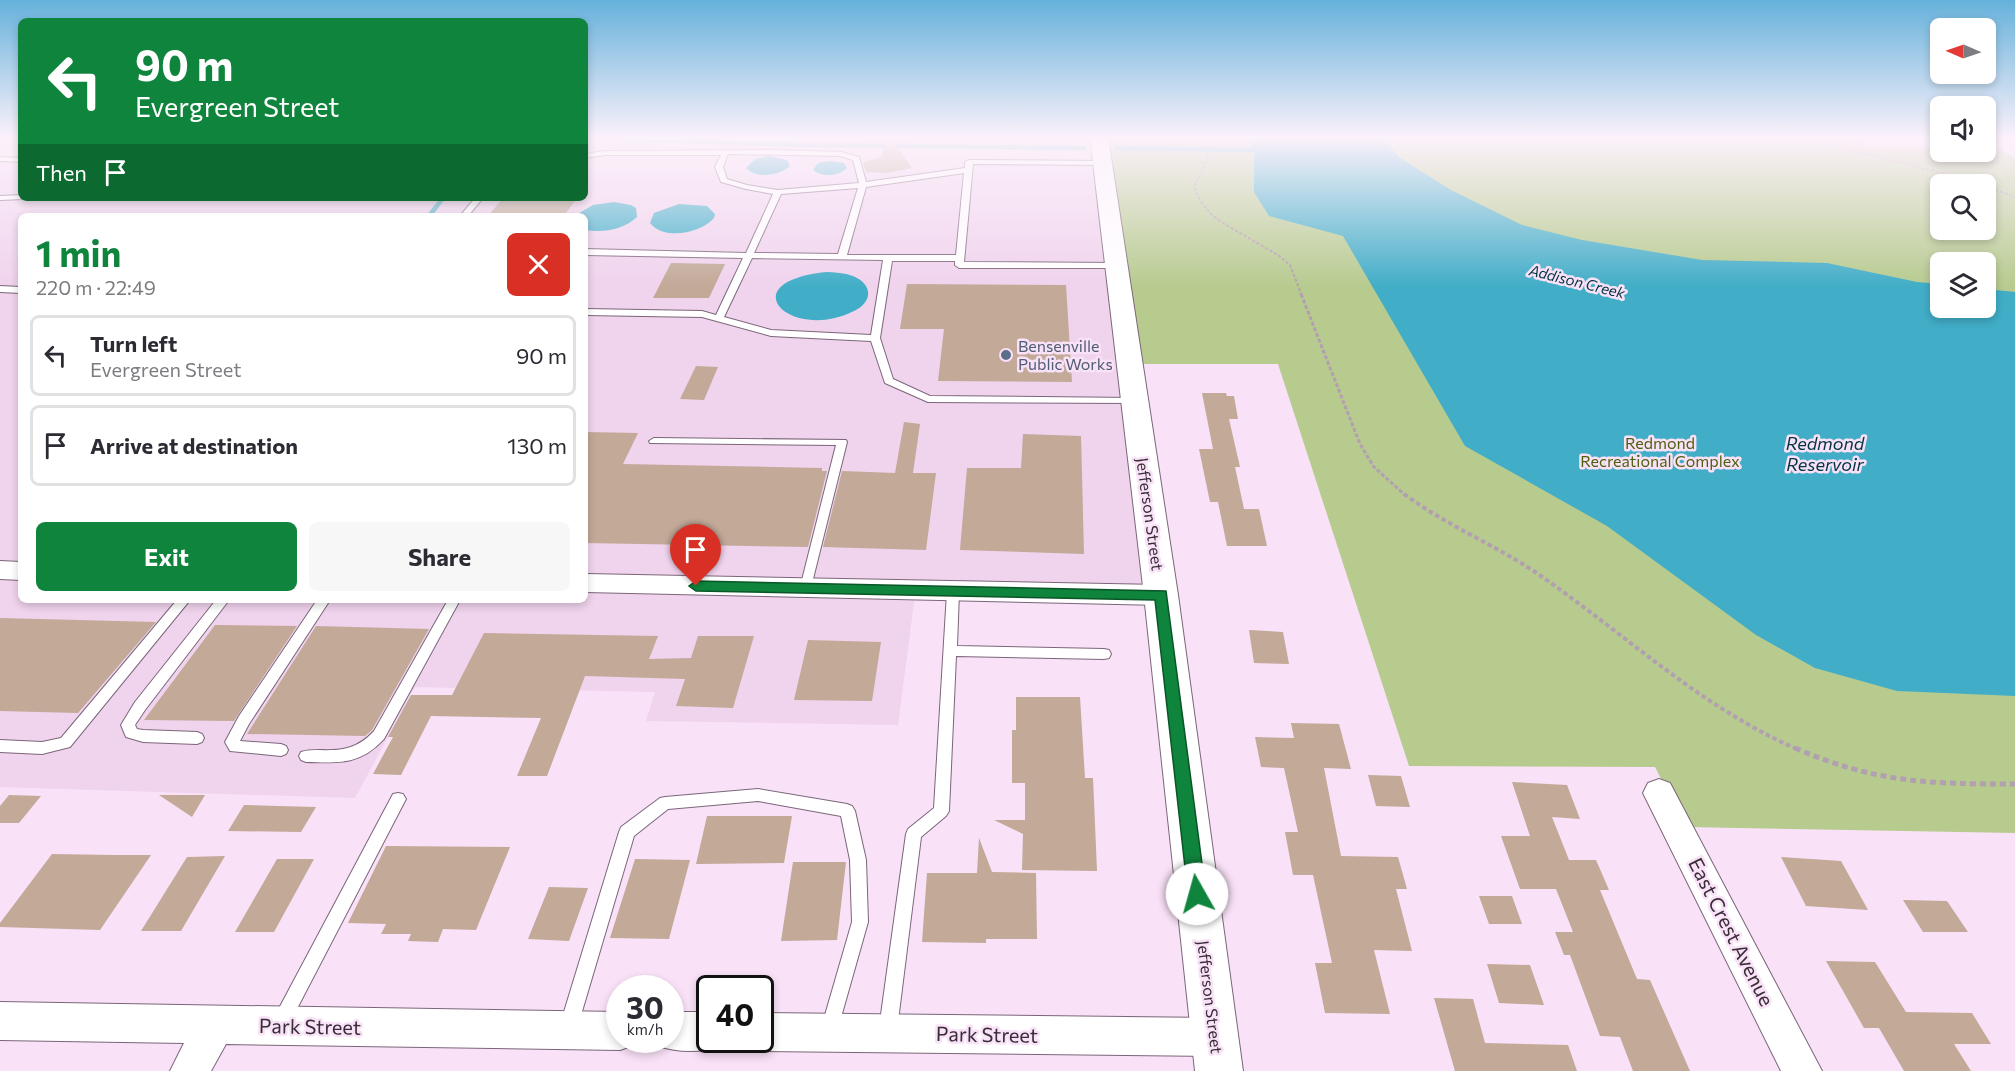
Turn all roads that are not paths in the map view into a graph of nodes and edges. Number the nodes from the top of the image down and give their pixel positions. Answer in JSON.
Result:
{"nodes":[{"id":1,"x":746,"y":187,"type":"edge"},
{"id":2,"x":840,"y":187,"type":"edge"},
{"id":3,"x":863,"y":187,"type":"edge"},
{"id":4,"x":967,"y":187,"type":"edge"},
{"id":5,"x":1105,"y":187,"type":"edge"},
{"id":6,"x":778,"y":192,"type":"junction"},
{"id":7,"x":18,"y":197,"type":"edge"},
{"id":8,"x":0,"y":198,"type":"edge"},
{"id":9,"x":476,"y":201,"type":"edge"},
{"id":10,"x":466,"y":213,"type":"edge"},
{"id":11,"x":588,"y":252,"type":"edge"},
{"id":12,"x":747,"y":256,"type":"junction"},
{"id":13,"x":842,"y":257,"type":"junction"},
{"id":14,"x":888,"y":258,"type":"junction"},
{"id":15,"x":960,"y":258,"type":"junction"},
{"id":16,"x":1116,"y":266,"type":"junction"},
{"id":17,"x":0,"y":290,"type":"edge"},
{"id":18,"x":18,"y":290,"type":"edge"},
{"id":19,"x":588,"y":312,"type":"edge"},
{"id":20,"x":719,"y":319,"type":"junction"},
{"id":21,"x":875,"y":338,"type":"junction"},
{"id":22,"x":1134,"y":401,"type":"junction"},
{"id":23,"x":654,"y":441,"type":"dead end"},
{"id":24,"x":0,"y":570,"type":"edge"},
{"id":25,"x":18,"y":571,"type":"edge"},
{"id":26,"x":588,"y":583,"type":"edge"},
{"id":27,"x":806,"y":588,"type":"junction"},
{"id":28,"x":953,"y":592,"type":"junction"},
{"id":29,"x":1161,"y":595,"type":"junction"},
{"id":30,"x":181,"y":603,"type":"edge"},
{"id":31,"x":221,"y":603,"type":"edge"},
{"id":32,"x":322,"y":603,"type":"edge"},
{"id":33,"x":452,"y":603,"type":"edge"},
{"id":34,"x":949,"y":651,"type":"junction"},
{"id":35,"x":1104,"y":654,"type":"dead end"},
{"id":36,"x":197,"y":738,"type":"dead end"},
{"id":37,"x":0,"y":746,"type":"edge"},
{"id":38,"x":281,"y":750,"type":"dead end"},
{"id":39,"x":306,"y":756,"type":"dead end"},
{"id":40,"x":1659,"y":793,"type":"dead end"},
{"id":41,"x":398,"y":799,"type":"dead end"},
{"id":42,"x":0,"y":1021,"type":"edge"},
{"id":43,"x":215,"y":1026,"type":"junction"},
{"id":44,"x":279,"y":1027,"type":"junction"},
{"id":45,"x":568,"y":1030,"type":"junction"},
{"id":46,"x":606,"y":1030,"type":"edge"},
{"id":47,"x":774,"y":1032,"type":"edge"},
{"id":48,"x":829,"y":1033,"type":"junction"},
{"id":49,"x":888,"y":1034,"type":"junction"},
{"id":50,"x":1217,"y":1054,"type":"edge"},
{"id":51,"x":190,"y":1071,"type":"edge"},
{"id":52,"x":1803,"y":1071,"type":"edge"}],
"edges":[{"from":1,"to":6,"type":"lane"},
{"from":2,"to":6,"type":"lane"},
{"from":3,"to":13,"type":"lane"},
{"from":4,"to":15,"type":"lane"},
{"from":5,"to":16,"type":"street","name":"Jefferson Street"},
{"from":6,"to":12,"type":"lane"},
{"from":7,"to":8,"type":"lane"},
{"from":9,"to":10,"type":"lane"},
{"from":11,"to":12,"type":"lane"},
{"from":12,"to":13,"type":"lane"},
{"from":12,"to":20,"type":"lane"},
{"from":13,"to":14,"type":"lane"},
{"from":14,"to":15,"type":"lane"},
{"from":14,"to":21,"type":"lane"},
{"from":15,"to":16,"type":"lane"},
{"from":16,"to":22,"type":"street","name":"Jefferson Street"},
{"from":17,"to":18,"type":"lane"},
{"from":19,"to":20,"type":"lane"},
{"from":20,"to":21,"type":"lane"},
{"from":21,"to":22,"type":"lane"},
{"from":22,"to":29,"type":"street","name":"Jefferson Street"},
{"from":23,"to":27,"type":"lane"},
{"from":24,"to":25,"type":"street"},
{"from":26,"to":27,"type":"street"},
{"from":27,"to":28,"type":"street"},
{"from":28,"to":29,"type":"street"},
{"from":28,"to":34,"type":"lane"},
{"from":29,"to":50,"type":"street","name":"Jefferson Street"},
{"from":30,"to":37,"type":"lane"},
{"from":31,"to":36,"type":"lane"},
{"from":32,"to":38,"type":"lane"},
{"from":33,"to":39,"type":"lane"},
{"from":34,"to":35,"type":"lane"},
{"from":34,"to":49,"type":"lane"},
{"from":40,"to":52,"type":"street","name":"East Crest Avenue"},
{"from":41,"to":44,"type":"lane"},
{"from":42,"to":43,"type":"street","name":"Park Street"},
{"from":43,"to":44,"type":"street","name":"Park Street"},
{"from":43,"to":51,"type":"street"},
{"from":44,"to":45,"type":"street","name":"Park Street"},
{"from":45,"to":46,"type":"street","name":"Park Street"},
{"from":45,"to":48,"type":"lane"},
{"from":47,"to":48,"type":"street","name":"Park Street"},
{"from":48,"to":49,"type":"street","name":"Park Street"},
{"from":49,"to":50,"type":"street","name":"Park Street"}]}
